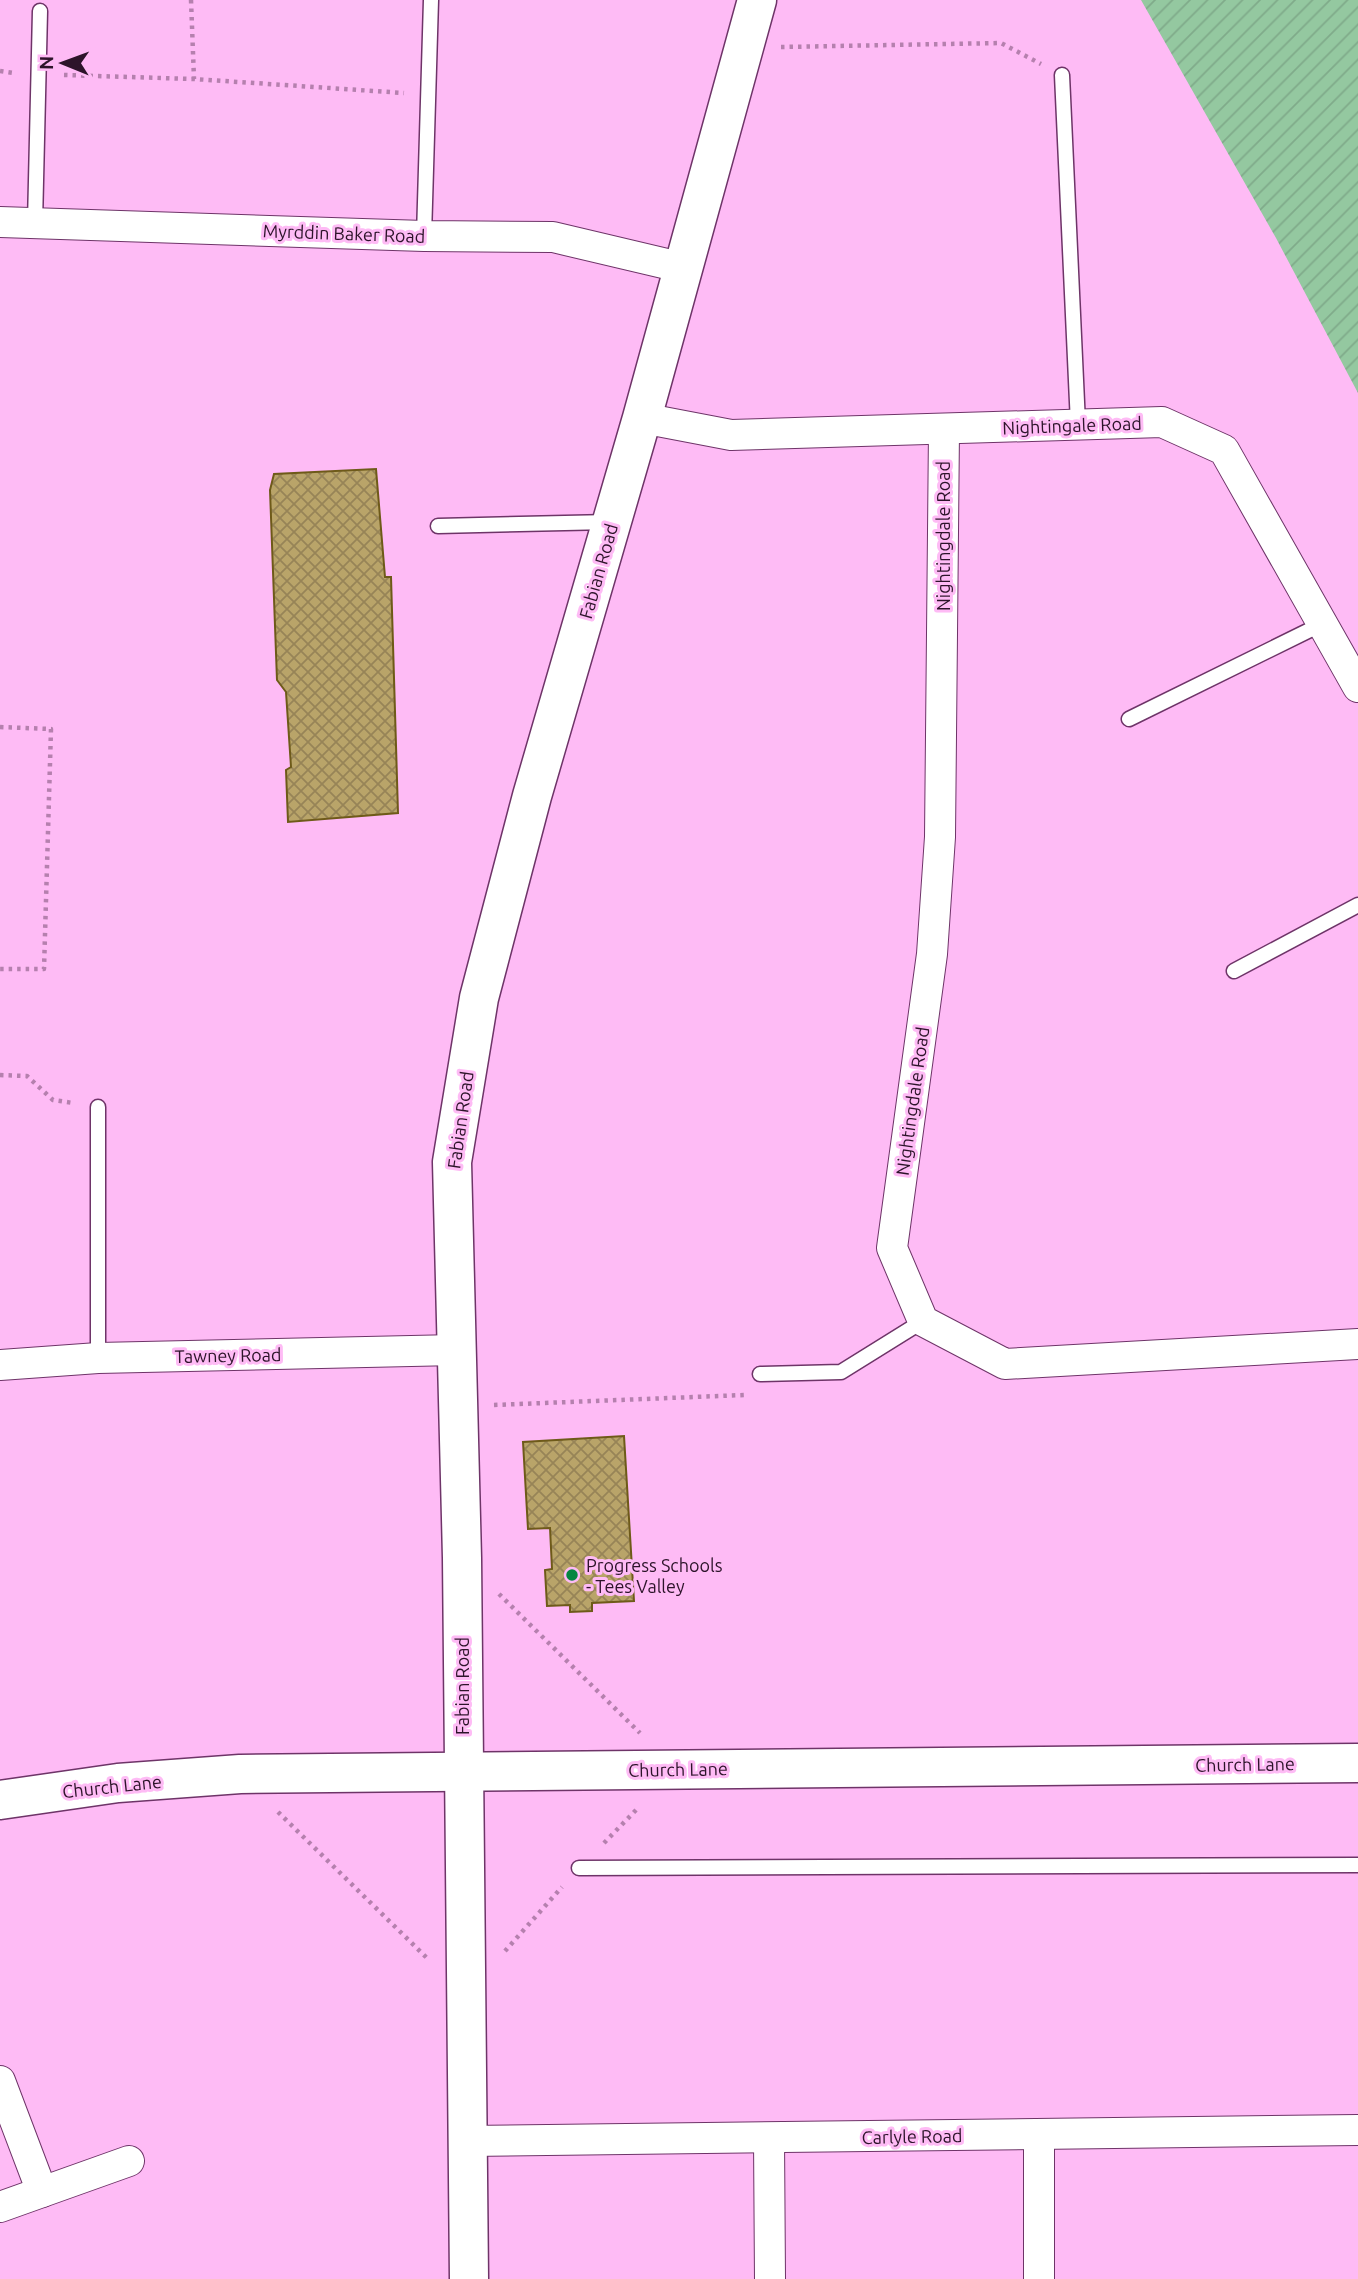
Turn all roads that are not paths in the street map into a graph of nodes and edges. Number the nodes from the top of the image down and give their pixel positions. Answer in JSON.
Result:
{"nodes":[{"id":1,"x":431,"y":0,"type":"edge"},
{"id":2,"x":757,"y":0,"type":"edge"},
{"id":3,"x":40,"y":11,"type":"dead end"},
{"id":4,"x":1062,"y":75,"type":"road end"},
{"id":5,"x":0,"y":222,"type":"edge"},
{"id":6,"x":35,"y":223,"type":"junction"},
{"id":7,"x":424,"y":236,"type":"junction"},
{"id":8,"x":684,"y":268,"type":"junction"},
{"id":9,"x":642,"y":418,"type":"junction"},
{"id":10,"x":1078,"y":424,"type":"junction"},
{"id":11,"x":944,"y":429,"type":"junction"},
{"id":12,"x":612,"y":522,"type":"junction"},
{"id":13,"x":438,"y":526,"type":"dead end"},
{"id":14,"x":1322,"y":624,"type":"junction"},
{"id":15,"x":1358,"y":687,"type":"edge"},
{"id":16,"x":1129,"y":719,"type":"dead end"},
{"id":17,"x":1358,"y":905,"type":"edge"},
{"id":18,"x":1234,"y":971,"type":"dead end"},
{"id":19,"x":98,"y":1107,"type":"road end"},
{"id":20,"x":923,"y":1321,"type":"junction"},
{"id":21,"x":1358,"y":1344,"type":"edge"},
{"id":22,"x":456,"y":1350,"type":"junction"},
{"id":23,"x":98,"y":1358,"type":"junction"},
{"id":24,"x":0,"y":1365,"type":"edge"},
{"id":25,"x":760,"y":1374,"type":"road end"},
{"id":26,"x":1358,"y":1763,"type":"edge"},
{"id":27,"x":462,"y":1771,"type":"junction"},
{"id":28,"x":0,"y":1800,"type":"edge"},
{"id":29,"x":1358,"y":1865,"type":"edge"},
{"id":30,"x":579,"y":1868,"type":"dead end"},
{"id":31,"x":0,"y":2081,"type":"edge"},
{"id":32,"x":1358,"y":2130,"type":"edge"},
{"id":33,"x":1039,"y":2134,"type":"junction"},
{"id":34,"x":769,"y":2138,"type":"junction"},
{"id":35,"x":467,"y":2141,"type":"junction"},
{"id":36,"x":129,"y":2161,"type":"dead end"},
{"id":37,"x":42,"y":2192,"type":"junction"},
{"id":38,"x":0,"y":2207,"type":"edge"},
{"id":39,"x":469,"y":2279,"type":"edge"},
{"id":40,"x":770,"y":2279,"type":"edge"},
{"id":41,"x":1039,"y":2279,"type":"edge"}],
"edges":[{"from":1,"to":7,"type":"lane"},
{"from":2,"to":8,"type":"street","name":"Fabian Road"},
{"from":3,"to":6,"type":"lane"},
{"from":4,"to":10,"type":"lane"},
{"from":5,"to":6,"type":"street","name":"Myrddin Baker Road"},
{"from":6,"to":7,"type":"street","name":"Myrddin Baker Road"},
{"from":7,"to":8,"type":"street","name":"Myrddin Baker Road"},
{"from":8,"to":9,"type":"street","name":"Fabian Road"},
{"from":9,"to":11,"type":"street","name":"Nightingale Road"},
{"from":9,"to":12,"type":"street","name":"Fabian Road"},
{"from":10,"to":11,"type":"street","name":"Nightingale Road"},
{"from":10,"to":14,"type":"street","name":"Nightingale Road"},
{"from":11,"to":20,"type":"street","name":"Nightingdale Road"},
{"from":12,"to":13,"type":"lane"},
{"from":12,"to":22,"type":"street","name":"Fabian Road"},
{"from":14,"to":15,"type":"street","name":"Nightingale Road"},
{"from":14,"to":16,"type":"lane"},
{"from":17,"to":18,"type":"lane"},
{"from":19,"to":23,"type":"lane"},
{"from":20,"to":21,"type":"street"},
{"from":20,"to":25,"type":"lane"},
{"from":22,"to":23,"type":"street","name":"Tawney Road"},
{"from":22,"to":27,"type":"street","name":"Fabian Road"},
{"from":23,"to":24,"type":"street","name":"Tawney Road"},
{"from":26,"to":27,"type":"street","name":"Church Lane"},
{"from":27,"to":28,"type":"street","name":"Church Lane"},
{"from":27,"to":35,"type":"street","name":"Fabian Road"},
{"from":29,"to":30,"type":"lane"},
{"from":31,"to":37,"type":"street"},
{"from":32,"to":33,"type":"street","name":"Carlyle Road"},
{"from":33,"to":34,"type":"street","name":"Carlyle Road"},
{"from":33,"to":41,"type":"street"},
{"from":34,"to":35,"type":"street","name":"Carlyle Road"},
{"from":34,"to":40,"type":"street"},
{"from":35,"to":39,"type":"street","name":"Fabian Road"},
{"from":36,"to":37,"type":"street"},
{"from":37,"to":38,"type":"street"}]}
